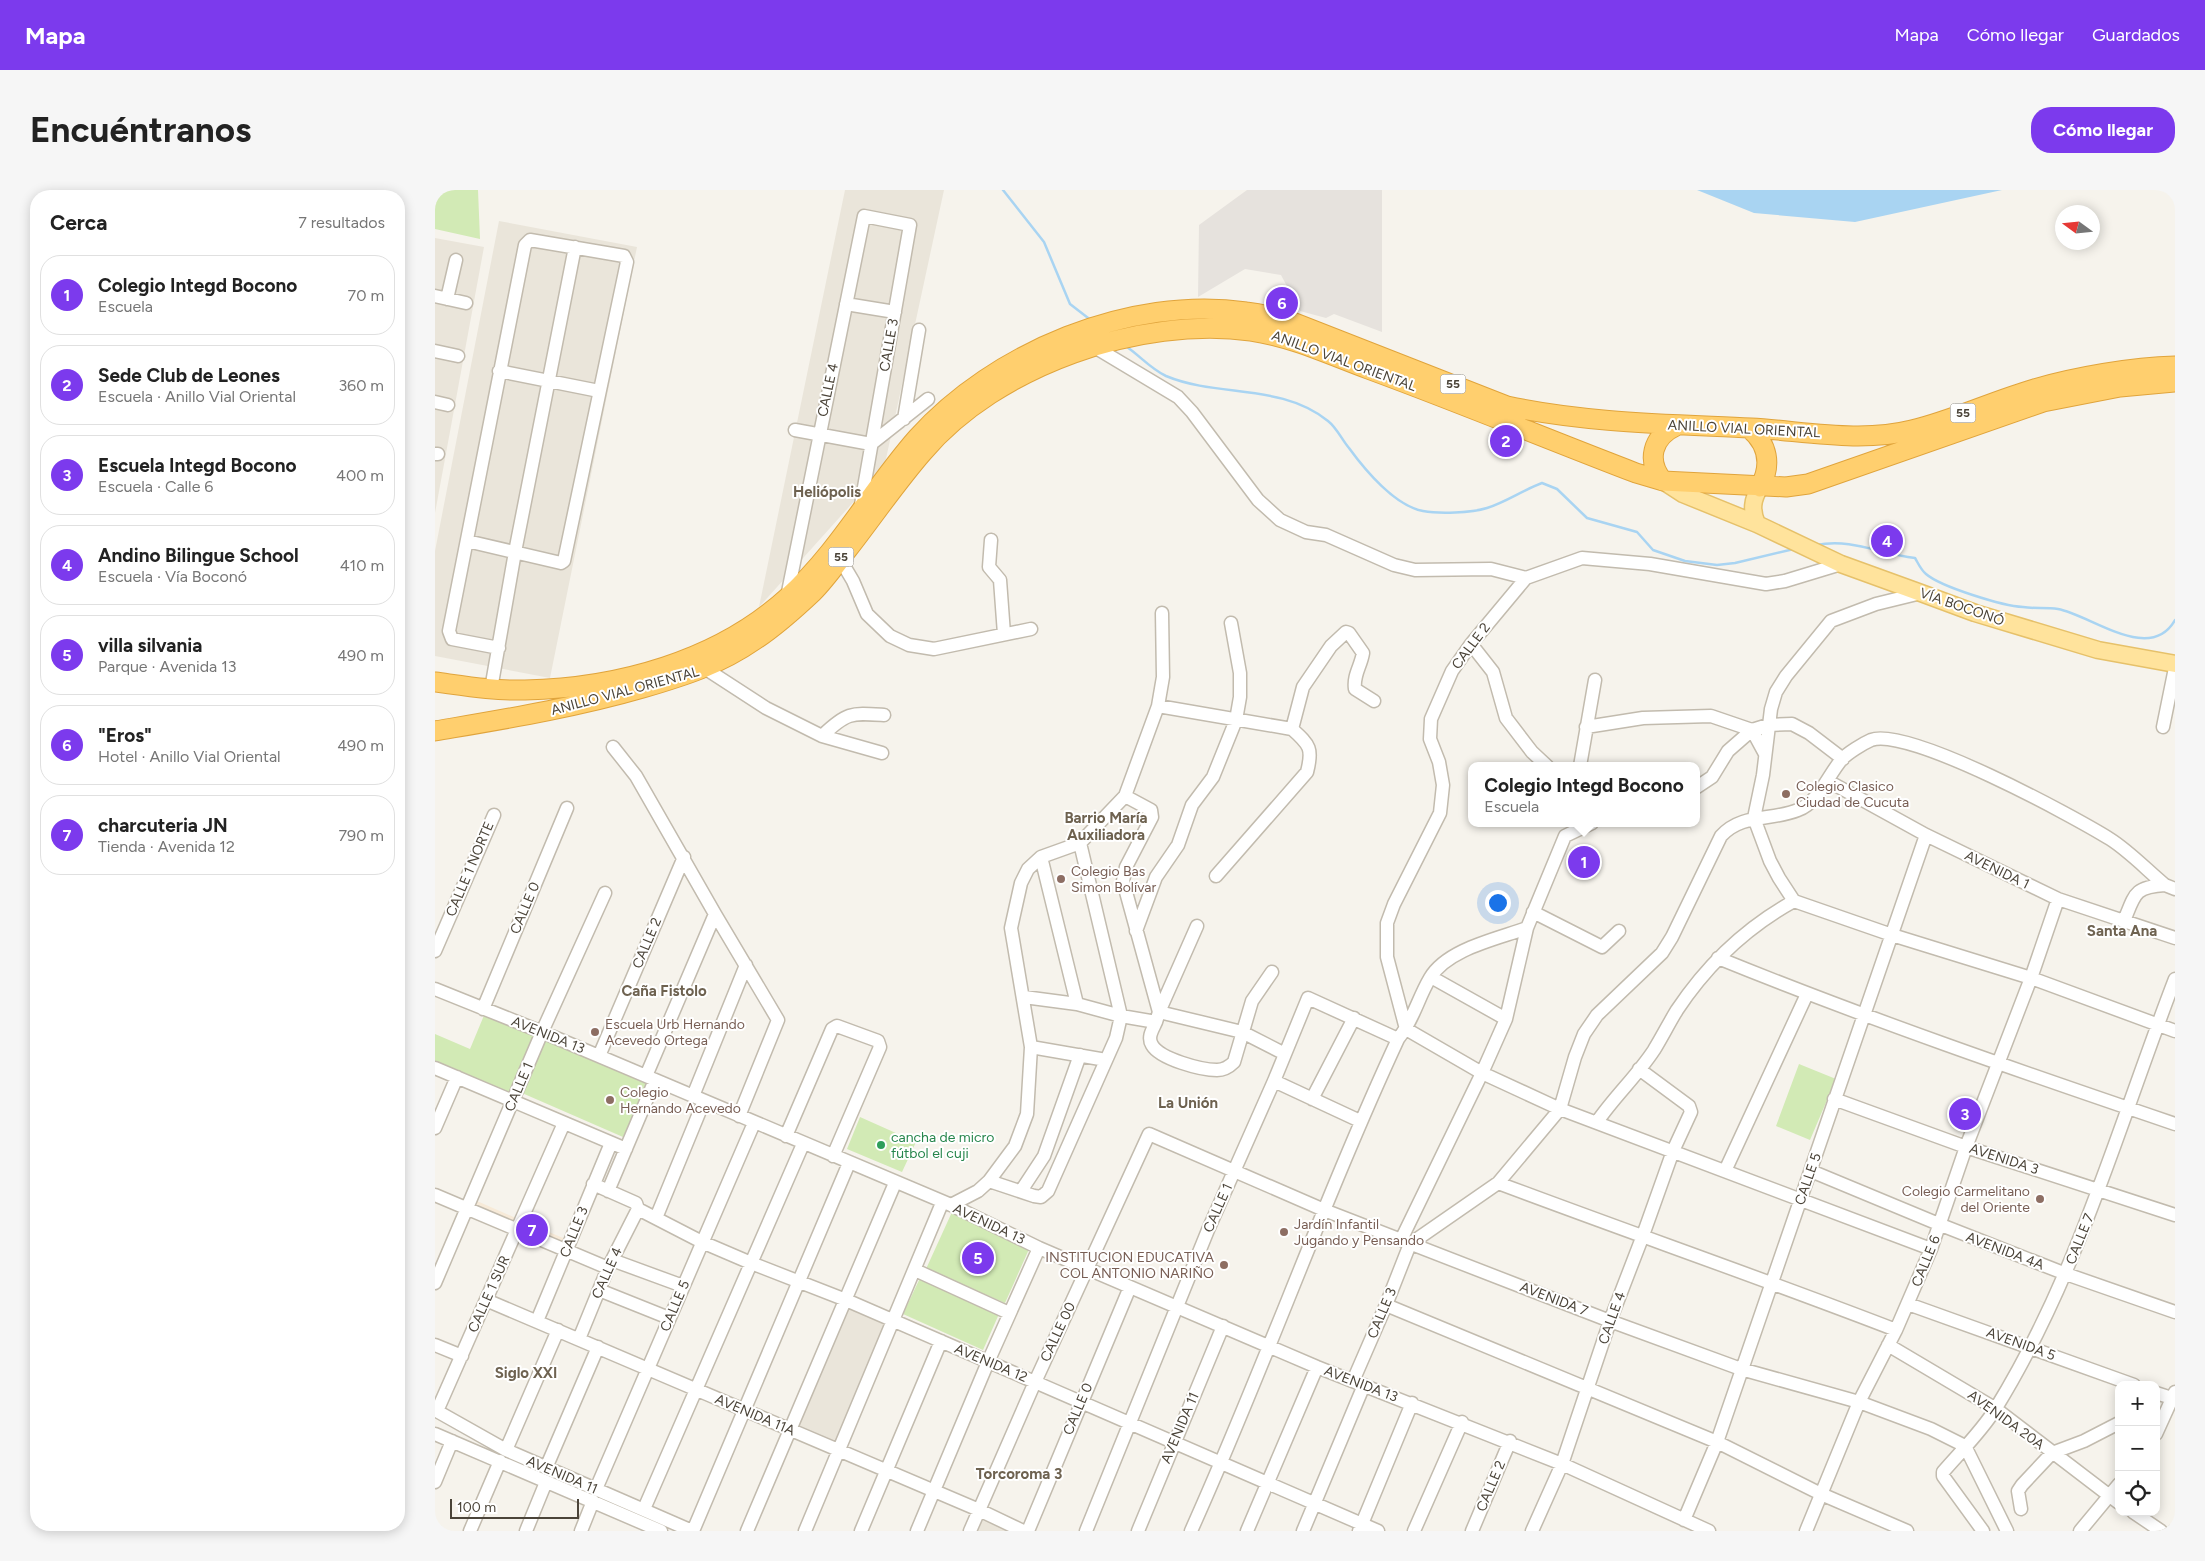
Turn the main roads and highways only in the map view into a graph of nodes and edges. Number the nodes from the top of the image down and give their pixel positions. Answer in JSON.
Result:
{"nodes":[{"id":1,"x":1211,"y":319,"type":"junction"},
{"id":2,"x":1236,"y":320,"type":"junction"},
{"id":3,"x":2175,"y":366,"type":"edge"},
{"id":4,"x":2175,"y":382,"type":"edge"},
{"id":5,"x":1676,"y":426,"type":"junction"},
{"id":6,"x":1749,"y":428,"type":"junction"},
{"id":7,"x":1663,"y":481,"type":"junction"},
{"id":8,"x":1760,"y":487,"type":"junction"},
{"id":9,"x":1757,"y":524,"type":"junction"},
{"id":10,"x":2175,"y":666,"type":"edge"},
{"id":11,"x":435,"y":682,"type":"edge"},
{"id":12,"x":435,"y":731,"type":"edge"}],
"edges":[{"from":1,"to":2,"type":"highway","name":"ANILLO VIAL ORIENTAL","number":"55"},
{"from":1,"to":11,"type":"highway","name":"ANILLO VIAL ORIENTAL","number":"55"},
{"from":1,"to":12,"type":"highway","name":"ANILLO VIAL ORIENTAL","number":"55"},
{"from":2,"to":5,"type":"highway","name":"ANILLO VIAL ORIENTAL","number":"55"},
{"from":2,"to":7,"type":"highway","name":"ANILLO VIAL ORIENTAL","number":"55"},
{"from":3,"to":6,"type":"highway","name":"ANILLO VIAL ORIENTAL","number":"55"},
{"from":4,"to":8,"type":"highway","name":"ANILLO VIAL ORIENTAL","number":"55"},
{"from":5,"to":6,"type":"highway","name":"ANILLO VIAL ORIENTAL","number":"55"},
{"from":5,"to":7,"type":"highway"},
{"from":6,"to":8,"type":"highway"},
{"from":7,"to":8,"type":"highway","name":"ANILLO VIAL ORIENTAL","number":"55"},
{"from":7,"to":9,"type":"main road","name":"VÍA BOCONÓ"},
{"from":8,"to":9,"type":"main road"},
{"from":9,"to":10,"type":"main road","name":"VÍA BOCONÓ"}]}
